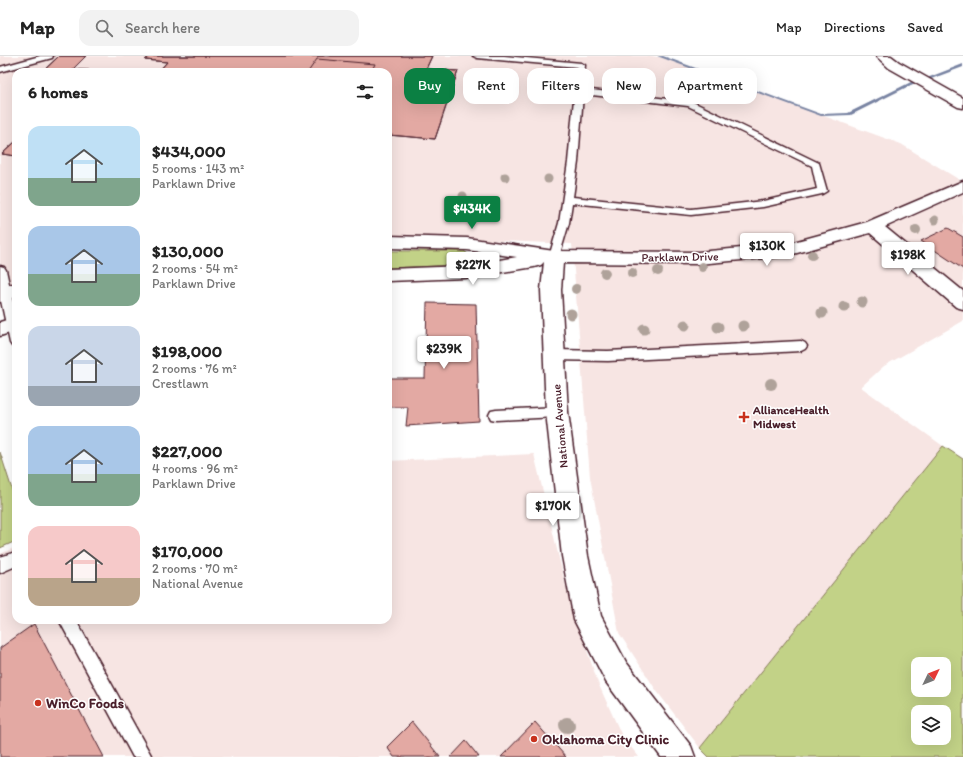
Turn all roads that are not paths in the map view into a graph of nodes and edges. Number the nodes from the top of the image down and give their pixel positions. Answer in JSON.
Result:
{"nodes":[{"id":1,"x":49,"y":56,"type":"edge"},
{"id":2,"x":477,"y":56,"type":"edge"},
{"id":3,"x":883,"y":56,"type":"edge"},
{"id":4,"x":581,"y":68,"type":"edge"},
{"id":5,"x":0,"y":70,"type":"edge"},
{"id":6,"x":594,"y":93,"type":"edge"},
{"id":7,"x":577,"y":104,"type":"edge"},
{"id":8,"x":963,"y":104,"type":"edge"},
{"id":9,"x":963,"y":186,"type":"edge"},
{"id":10,"x":567,"y":199,"type":"junction"},
{"id":11,"x":873,"y":226,"type":"junction"},
{"id":12,"x":392,"y":242,"type":"edge"},
{"id":13,"x":554,"y":257,"type":"junction"},
{"id":14,"x":0,"y":270,"type":"edge"},
{"id":15,"x":392,"y":275,"type":"edge"},
{"id":16,"x":7,"y":293,"type":"edge"},
{"id":17,"x":963,"y":302,"type":"edge"},
{"id":18,"x":11,"y":330,"type":"edge"},
{"id":19,"x":801,"y":346,"type":"dead end"},
{"id":20,"x":554,"y":356,"type":"junction"},
{"id":21,"x":557,"y":412,"type":"junction"},
{"id":22,"x":496,"y":415,"type":"dead end"},
{"id":23,"x":12,"y":560,"type":"edge"},
{"id":24,"x":0,"y":566,"type":"edge"},
{"id":25,"x":69,"y":624,"type":"edge"},
{"id":26,"x":143,"y":757,"type":"edge"},
{"id":27,"x":680,"y":757,"type":"edge"}],
"edges":[{"from":1,"to":5,"type":"lane"},
{"from":2,"to":4,"type":"lane"},
{"from":3,"to":8,"type":"street"},
{"from":6,"to":10,"type":"lane"},
{"from":7,"to":10,"type":"lane"},
{"from":9,"to":11,"type":"street","name":"Parklawn Drive"},
{"from":10,"to":13,"type":"lane"},
{"from":11,"to":13,"type":"street","name":"Parklawn Drive"},
{"from":11,"to":17,"type":"street"},
{"from":12,"to":13,"type":"street","name":"Parklawn Drive"},
{"from":13,"to":15,"type":"street","name":"Parklawn Drive"},
{"from":13,"to":20,"type":"street","name":"National Avenue"},
{"from":14,"to":16,"type":"lane"},
{"from":16,"to":18,"type":"lane"},
{"from":19,"to":20,"type":"lane"},
{"from":20,"to":21,"type":"street","name":"National Avenue"},
{"from":21,"to":22,"type":"lane"},
{"from":21,"to":27,"type":"street","name":"National Avenue"},
{"from":23,"to":24,"type":"lane"},
{"from":25,"to":26,"type":"lane"}]}
